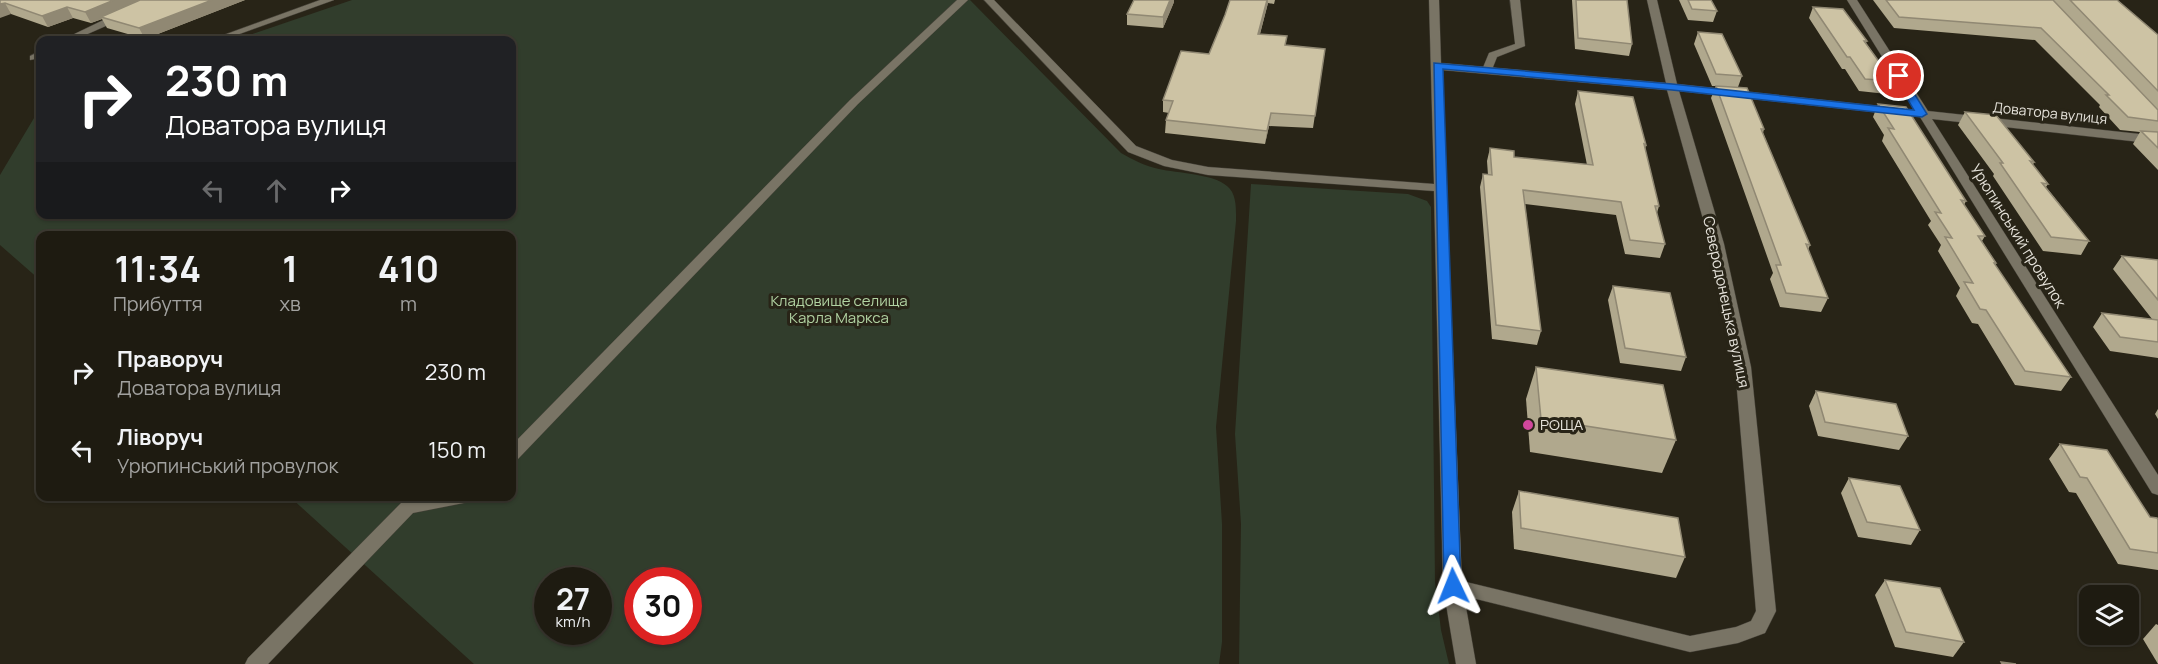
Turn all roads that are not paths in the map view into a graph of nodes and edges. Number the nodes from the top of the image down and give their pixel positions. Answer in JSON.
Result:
{"nodes":[{"id":1,"x":160,"y":0,"type":"edge"},
{"id":2,"x":329,"y":0,"type":"edge"},
{"id":3,"x":963,"y":0,"type":"edge"},
{"id":4,"x":990,"y":0,"type":"edge"},
{"id":5,"x":1434,"y":0,"type":"edge"},
{"id":6,"x":1515,"y":0,"type":"edge"},
{"id":7,"x":1653,"y":0,"type":"edge"},
{"id":8,"x":1852,"y":0,"type":"edge"},
{"id":9,"x":75,"y":36,"type":"edge"},
{"id":10,"x":226,"y":36,"type":"edge"},
{"id":11,"x":1438,"y":66,"type":"junction"},
{"id":12,"x":1486,"y":70,"type":"junction"},
{"id":13,"x":1672,"y":87,"type":"junction"},
{"id":14,"x":1922,"y":114,"type":"junction"},
{"id":15,"x":2158,"y":140,"type":"edge"},
{"id":16,"x":1441,"y":188,"type":"junction"},
{"id":17,"x":516,"y":451,"type":"edge"},
{"id":18,"x":2150,"y":465,"type":"edge"},
{"id":19,"x":2158,"y":489,"type":"edge"},
{"id":20,"x":441,"y":501,"type":"edge"},
{"id":21,"x":1453,"y":586,"type":"junction"},
{"id":22,"x":255,"y":664,"type":"edge"},
{"id":23,"x":1466,"y":664,"type":"edge"}],
"edges":[{"from":1,"to":9,"type":"street"},
{"from":2,"to":10,"type":"street"},
{"from":3,"to":17,"type":"street"},
{"from":4,"to":16,"type":"street"},
{"from":5,"to":11,"type":"street"},
{"from":6,"to":12,"type":"street"},
{"from":7,"to":13,"type":"street","name":"Сєвєродонецька вулиця"},
{"from":8,"to":14,"type":"street","name":"Урюпинський провулок"},
{"from":11,"to":12,"type":"street","name":"Доватора вулиця"},
{"from":11,"to":16,"type":"street"},
{"from":12,"to":13,"type":"street","name":"Доватора вулиця"},
{"from":13,"to":14,"type":"street","name":"Доватора вулиця"},
{"from":13,"to":21,"type":"street","name":"Сєвєродонецька вулиця"},
{"from":14,"to":15,"type":"street","name":"Доватора вулиця"},
{"from":14,"to":18,"type":"street","name":"Урюпинський провулок"},
{"from":16,"to":21,"type":"street"},
{"from":18,"to":19,"type":"street","name":"Урюпинський провулок"},
{"from":20,"to":22,"type":"street"},
{"from":21,"to":23,"type":"street"}]}
